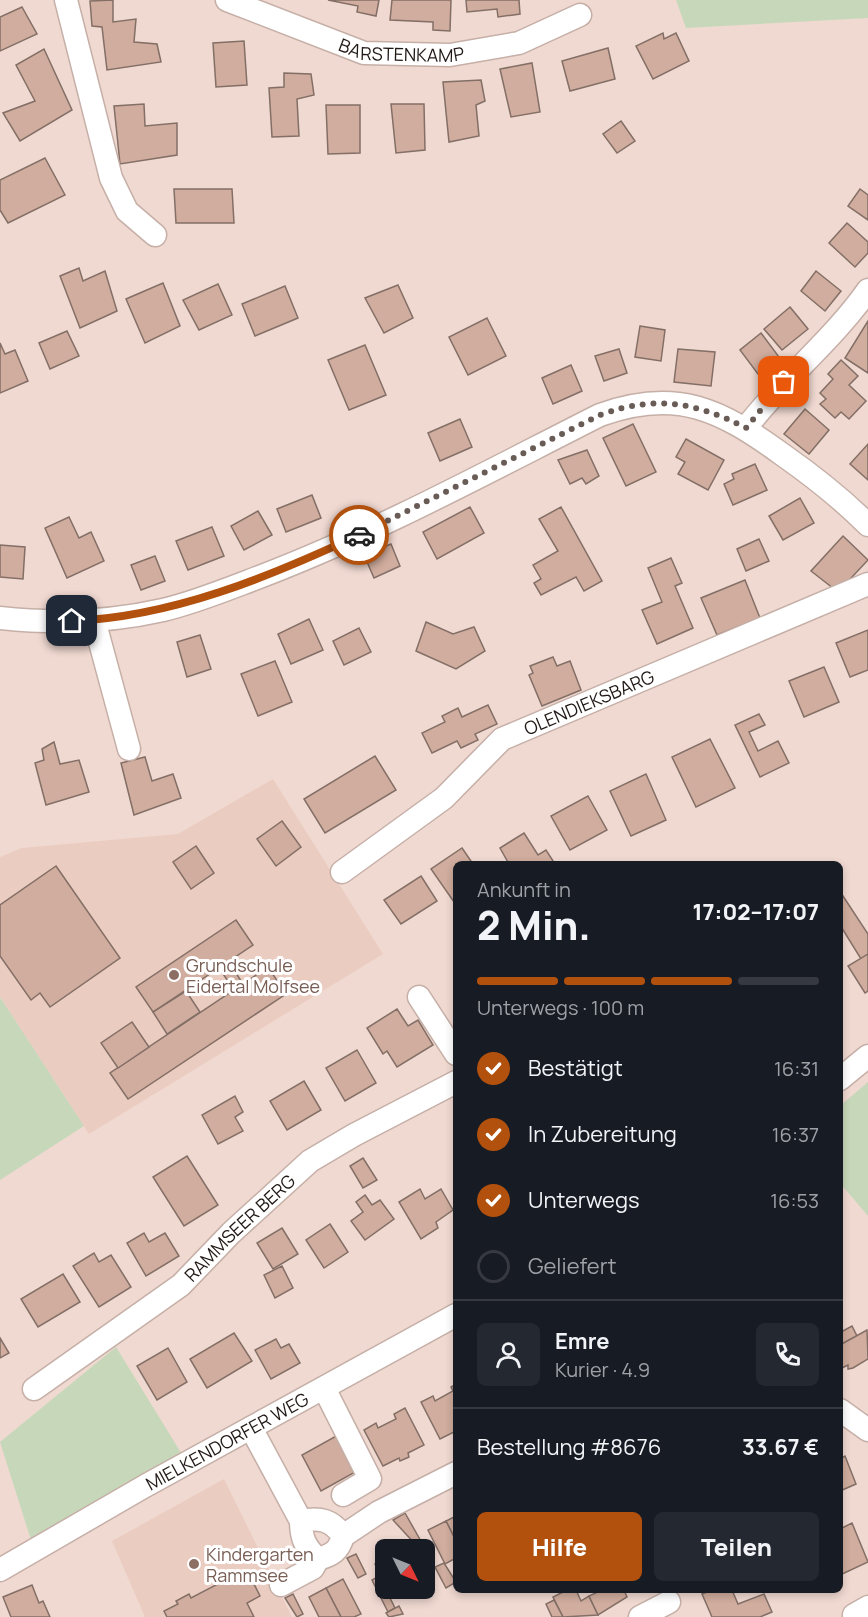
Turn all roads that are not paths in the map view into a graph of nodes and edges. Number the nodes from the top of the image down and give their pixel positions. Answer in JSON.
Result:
{"nodes":[{"id":1,"x":66,"y":0,"type":"edge"},
{"id":2,"x":227,"y":0,"type":"edge"},
{"id":3,"x":580,"y":15,"type":"dead end"},
{"id":4,"x":155,"y":235,"type":"dead end"},
{"id":5,"x":868,"y":290,"type":"edge"},
{"id":6,"x":746,"y":428,"type":"junction"},
{"id":7,"x":868,"y":525,"type":"edge"},
{"id":8,"x":868,"y":584,"type":"edge"},
{"id":9,"x":0,"y":618,"type":"edge"},
{"id":10,"x":94,"y":620,"type":"junction"},
{"id":11,"x":129,"y":749,"type":"dead end"},
{"id":12,"x":342,"y":872,"type":"dead end"},
{"id":13,"x":419,"y":997,"type":"dead end"},
{"id":14,"x":453,"y":1049,"type":"edge"},
{"id":15,"x":868,"y":1056,"type":"edge"},
{"id":16,"x":843,"y":1077,"type":"edge"},
{"id":17,"x":453,"y":1084,"type":"edge"},
{"id":18,"x":453,"y":1318,"type":"edge"},
{"id":19,"x":324,"y":1388,"type":"junction"},
{"id":20,"x":34,"y":1389,"type":"dead end"},
{"id":21,"x":843,"y":1412,"type":"edge"},
{"id":22,"x":251,"y":1428,"type":"junction"},
{"id":23,"x":868,"y":1430,"type":"edge"},
{"id":24,"x":453,"y":1475,"type":"edge"},
{"id":25,"x":343,"y":1495,"type":"dead end"},
{"id":26,"x":301,"y":1521,"type":"junction"},
{"id":27,"x":343,"y":1536,"type":"junction"},
{"id":28,"x":318,"y":1559,"type":"junction"},
{"id":29,"x":0,"y":1570,"type":"edge"},
{"id":30,"x":281,"y":1585,"type":"dead end"},
{"id":31,"x":669,"y":1603,"type":"edge"},
{"id":32,"x":640,"y":1617,"type":"edge"}],
"edges":[{"from":1,"to":4,"type":"street"},
{"from":2,"to":3,"type":"street","name":"BARSTENKAMP"},
{"from":5,"to":6,"type":"street"},
{"from":6,"to":7,"type":"street"},
{"from":6,"to":10,"type":"street"},
{"from":8,"to":12,"type":"street","name":"OLENDIEKSBARG"},
{"from":9,"to":10,"type":"street"},
{"from":10,"to":11,"type":"street"},
{"from":13,"to":14,"type":"street"},
{"from":15,"to":16,"type":"street"},
{"from":17,"to":20,"type":"street","name":"RAMMSEER BERG"},
{"from":18,"to":19,"type":"street","name":"MIELKENDORFER WEG"},
{"from":19,"to":22,"type":"street","name":"MIELKENDORFER WEG"},
{"from":19,"to":25,"type":"street"},
{"from":21,"to":23,"type":"street"},
{"from":22,"to":26,"type":"street"},
{"from":22,"to":29,"type":"street","name":"MIELKENDORFER WEG"},
{"from":24,"to":27,"type":"street"},
{"from":26,"to":27,"type":"street"},
{"from":26,"to":28,"type":"street"},
{"from":27,"to":28,"type":"street"},
{"from":28,"to":30,"type":"street"},
{"from":31,"to":32,"type":"street"}]}
